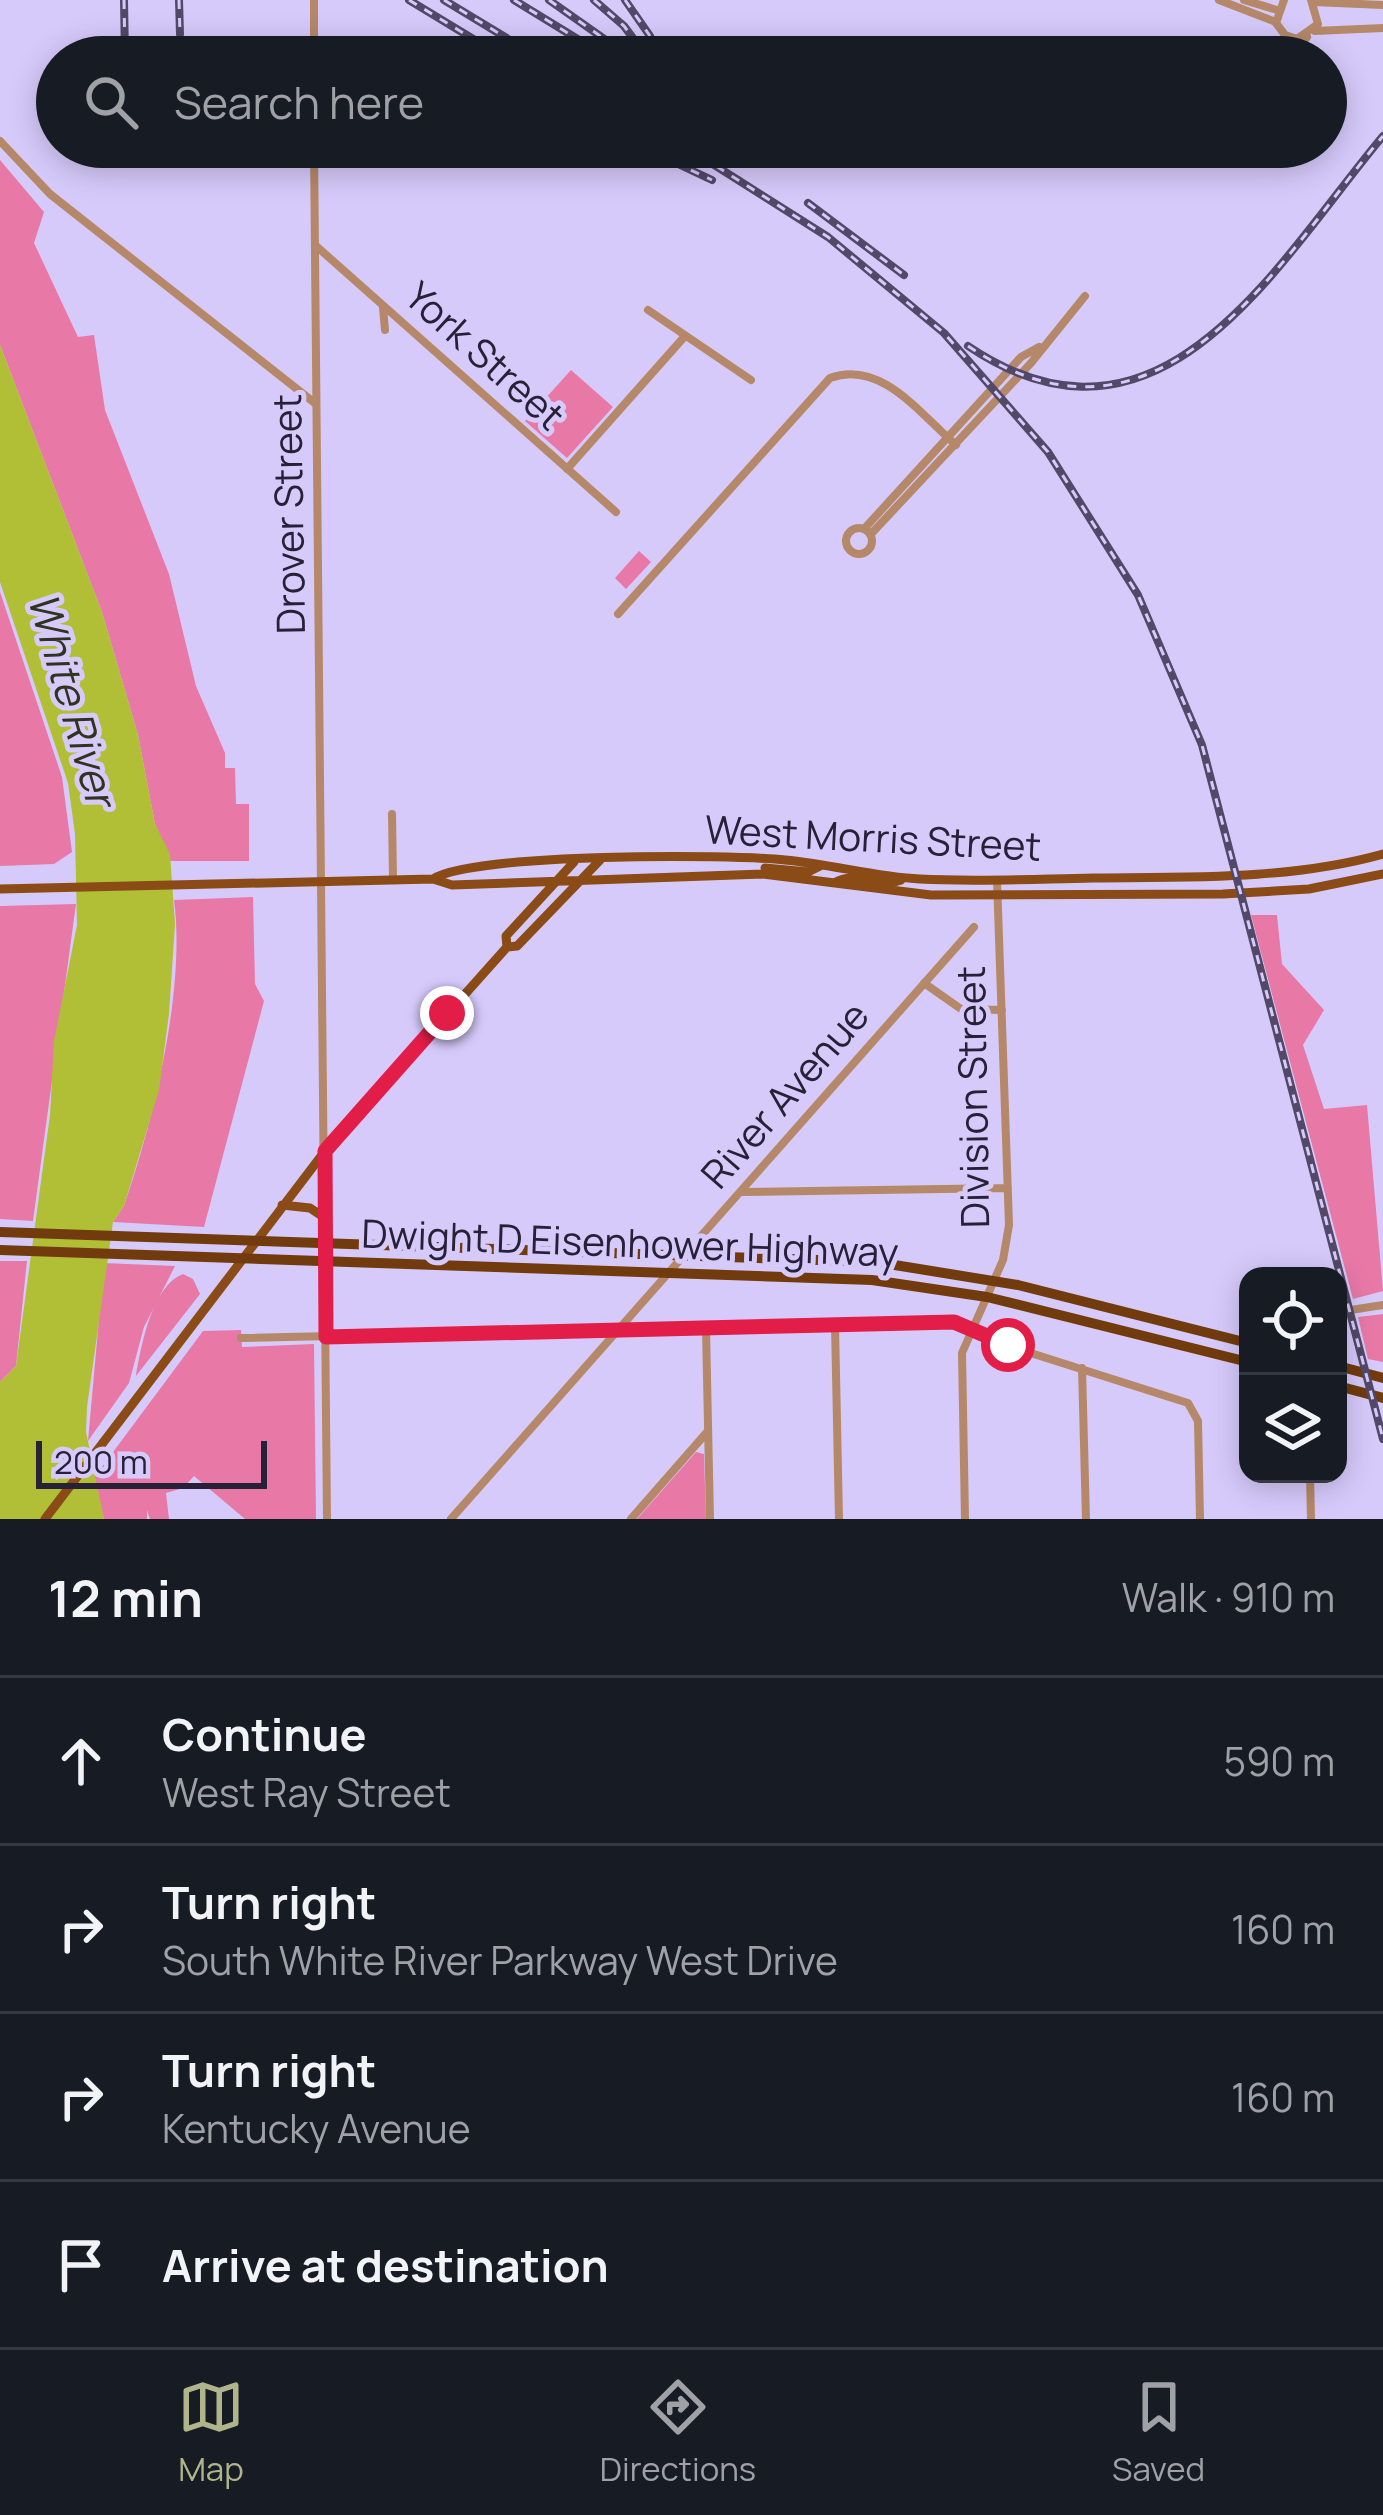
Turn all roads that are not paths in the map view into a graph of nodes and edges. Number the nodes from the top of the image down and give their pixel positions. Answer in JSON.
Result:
{"nodes":[{"id":1,"x":314,"y":0,"type":"edge"},
{"id":2,"x":1220,"y":0,"type":"edge"},
{"id":3,"x":1244,"y":0,"type":"edge"},
{"id":4,"x":1284,"y":0,"type":"edge"},
{"id":5,"x":1312,"y":1,"type":"edge"},
{"id":6,"x":1383,"y":5,"type":"edge"},
{"id":7,"x":1277,"y":10,"type":"junction"},
{"id":8,"x":1276,"y":22,"type":"junction"},
{"id":9,"x":1383,"y":28,"type":"edge"},
{"id":10,"x":1311,"y":33,"type":"junction"},
{"id":11,"x":314,"y":36,"type":"edge"},
{"id":12,"x":0,"y":141,"type":"edge"},
{"id":13,"x":314,"y":168,"type":"edge"},
{"id":14,"x":315,"y":245,"type":"junction"},
{"id":15,"x":1085,"y":296,"type":"dead end"},
{"id":16,"x":383,"y":306,"type":"junction"},
{"id":17,"x":648,"y":310,"type":"dead end"},
{"id":18,"x":385,"y":330,"type":"dead end"},
{"id":19,"x":685,"y":336,"type":"junction"},
{"id":20,"x":751,"y":380,"type":"dead end"},
{"id":21,"x":318,"y":405,"type":"junction"},
{"id":22,"x":952,"y":442,"type":"junction"},
{"id":23,"x":567,"y":469,"type":"junction"},
{"id":24,"x":616,"y":512,"type":"dead end"},
{"id":25,"x":867,"y":531,"type":"dead end"},
{"id":26,"x":618,"y":614,"type":"dead end"},
{"id":27,"x":392,"y":814,"type":"dead end"},
{"id":28,"x":1383,"y":854,"type":"edge"},
{"id":29,"x":600,"y":860,"type":"junction"},
{"id":30,"x":575,"y":861,"type":"junction"},
{"id":31,"x":822,"y":865,"type":"junction"},
{"id":32,"x":737,"y":874,"type":"junction"},
{"id":33,"x":1383,"y":874,"type":"edge"},
{"id":34,"x":906,"y":878,"type":"junction"},
{"id":35,"x":393,"y":879,"type":"junction"},
{"id":36,"x":433,"y":879,"type":"junction"},
{"id":37,"x":579,"y":880,"type":"junction"},
{"id":38,"x":997,"y":880,"type":"junction"},
{"id":39,"x":321,"y":881,"type":"junction"},
{"id":40,"x":556,"y":881,"type":"junction"},
{"id":41,"x":518,"y":883,"type":"junction"},
{"id":42,"x":835,"y":883,"type":"junction"},
{"id":43,"x":0,"y":889,"type":"edge"},
{"id":44,"x":998,"y":895,"type":"junction"},
{"id":45,"x":532,"y":906,"type":"junction"},
{"id":46,"x":974,"y":927,"type":"dead end"},
{"id":47,"x":507,"y":947,"type":"junction"},
{"id":48,"x":924,"y":983,"type":"junction"},
{"id":49,"x":1001,"y":1010,"type":"junction"},
{"id":50,"x":325,"y":1151,"type":"junction"},
{"id":51,"x":1008,"y":1188,"type":"junction"},
{"id":52,"x":740,"y":1192,"type":"junction"},
{"id":53,"x":282,"y":1205,"type":"junction"},
{"id":54,"x":325,"y":1218,"type":"junction"},
{"id":55,"x":0,"y":1232,"type":"edge"},
{"id":56,"x":0,"y":1250,"type":"edge"},
{"id":57,"x":1383,"y":1305,"type":"edge"},
{"id":58,"x":1347,"y":1311,"type":"edge"},
{"id":59,"x":835,"y":1325,"type":"junction"},
{"id":60,"x":706,"y":1328,"type":"junction"},
{"id":61,"x":970,"y":1328,"type":"junction"},
{"id":62,"x":618,"y":1330,"type":"junction"},
{"id":63,"x":326,"y":1337,"type":"junction"},
{"id":64,"x":241,"y":1338,"type":"dead end"},
{"id":65,"x":1239,"y":1341,"type":"edge"},
{"id":66,"x":1239,"y":1360,"type":"edge"},
{"id":67,"x":1082,"y":1368,"type":"junction"},
{"id":68,"x":1347,"y":1368,"type":"edge"},
{"id":69,"x":1383,"y":1378,"type":"edge"},
{"id":70,"x":1347,"y":1389,"type":"edge"},
{"id":71,"x":1383,"y":1399,"type":"edge"},
{"id":72,"x":708,"y":1431,"type":"junction"},
{"id":73,"x":1310,"y":1483,"type":"edge"},
{"id":74,"x":45,"y":1519,"type":"edge"},
{"id":75,"x":327,"y":1519,"type":"edge"},
{"id":76,"x":451,"y":1519,"type":"edge"},
{"id":77,"x":631,"y":1519,"type":"edge"},
{"id":78,"x":710,"y":1519,"type":"edge"},
{"id":79,"x":839,"y":1519,"type":"edge"},
{"id":80,"x":964,"y":1519,"type":"edge"},
{"id":81,"x":1086,"y":1519,"type":"edge"},
{"id":82,"x":1200,"y":1519,"type":"edge"},
{"id":83,"x":1311,"y":1519,"type":"edge"}],
"edges":[{"from":1,"to":11,"type":"street"},
{"from":2,"to":8,"type":"street"},
{"from":3,"to":7,"type":"street"},
{"from":4,"to":7,"type":"street"},
{"from":5,"to":6,"type":"street"},
{"from":5,"to":10,"type":"street"},
{"from":7,"to":8,"type":"street"},
{"from":8,"to":10,"type":"street"},
{"from":9,"to":10,"type":"street"},
{"from":12,"to":21,"type":"street"},
{"from":13,"to":14,"type":"street","name":"Drover Street"},
{"from":14,"to":16,"type":"street","name":"York Street"},
{"from":14,"to":21,"type":"street","name":"Drover Street"},
{"from":15,"to":22,"type":"street"},
{"from":16,"to":18,"type":"street"},
{"from":16,"to":23,"type":"street","name":"York Street"},
{"from":17,"to":19,"type":"street"},
{"from":19,"to":20,"type":"street"},
{"from":19,"to":23,"type":"street"},
{"from":21,"to":39,"type":"street","name":"Drover Street"},
{"from":22,"to":25,"type":"street"},
{"from":22,"to":26,"type":"street"},
{"from":23,"to":24,"type":"street","name":"York Street"},
{"from":27,"to":35,"type":"street"},
{"from":28,"to":38,"type":"main road","name":"West Morris Street"},
{"from":29,"to":30,"type":"main road","name":"West Morris Street"},
{"from":29,"to":31,"type":"main road","name":"West Morris Street"},
{"from":29,"to":37,"type":"main road"},
{"from":30,"to":36,"type":"main road","name":"West Morris Street"},
{"from":30,"to":40,"type":"main road"},
{"from":31,"to":32,"type":"main road"},
{"from":31,"to":34,"type":"main road","name":"West Morris Street"},
{"from":32,"to":37,"type":"main road","name":"West Morris Street"},
{"from":32,"to":42,"type":"main road","name":"West Morris Street"},
{"from":33,"to":44,"type":"main road","name":"West Morris Street"},
{"from":34,"to":38,"type":"main road","name":"West Morris Street"},
{"from":34,"to":42,"type":"main road"},
{"from":35,"to":36,"type":"main road","name":"West Morris Street"},
{"from":35,"to":39,"type":"main road","name":"West Morris Street"},
{"from":36,"to":41,"type":"main road","name":"West Morris Street"},
{"from":37,"to":40,"type":"main road","name":"West Morris Street"},
{"from":37,"to":47,"type":"main road"},
{"from":38,"to":44,"type":"street","name":"Division Street"},
{"from":39,"to":43,"type":"main road","name":"West Morris Street"},
{"from":39,"to":50,"type":"street","name":"Drover Street"},
{"from":40,"to":41,"type":"main road","name":"West Morris Street"},
{"from":40,"to":45,"type":"main road"},
{"from":41,"to":45,"type":"main road"},
{"from":42,"to":44,"type":"main road","name":"West Morris Street"},
{"from":44,"to":49,"type":"street","name":"Division Street"},
{"from":45,"to":47,"type":"main road"},
{"from":46,"to":48,"type":"street","name":"River Avenue"},
{"from":47,"to":50,"type":"main road"},
{"from":48,"to":49,"type":"street"},
{"from":48,"to":52,"type":"street","name":"River Avenue"},
{"from":49,"to":51,"type":"street","name":"Division Street"},
{"from":50,"to":53,"type":"main road"},
{"from":50,"to":54,"type":"street","name":"Drover Street"},
{"from":51,"to":52,"type":"street"},
{"from":51,"to":61,"type":"street","name":"Division Street"},
{"from":52,"to":62,"type":"street","name":"River Avenue"},
{"from":53,"to":54,"type":"main road"},
{"from":53,"to":74,"type":"main road"},
{"from":54,"to":63,"type":"street","name":"Drover Street"},
{"from":55,"to":65,"type":"highway","name":"Dwight D Eisenhower Highway"},
{"from":56,"to":66,"type":"highway","name":"Dwight D Eisenhower Highway"},
{"from":57,"to":58,"type":"street"},
{"from":59,"to":60,"type":"street"},
{"from":59,"to":61,"type":"street"},
{"from":59,"to":79,"type":"street"},
{"from":60,"to":62,"type":"street"},
{"from":60,"to":72,"type":"street"},
{"from":61,"to":67,"type":"street"},
{"from":61,"to":80,"type":"street","name":"Division Street"},
{"from":62,"to":63,"type":"street"},
{"from":62,"to":76,"type":"street","name":"River Avenue"},
{"from":63,"to":64,"type":"street"},
{"from":63,"to":75,"type":"street","name":"Drover Street"},
{"from":67,"to":81,"type":"street"},
{"from":67,"to":82,"type":"street"},
{"from":68,"to":69,"type":"highway"},
{"from":70,"to":71,"type":"highway"},
{"from":72,"to":77,"type":"street"},
{"from":72,"to":78,"type":"street"},
{"from":73,"to":83,"type":"street"}]}
